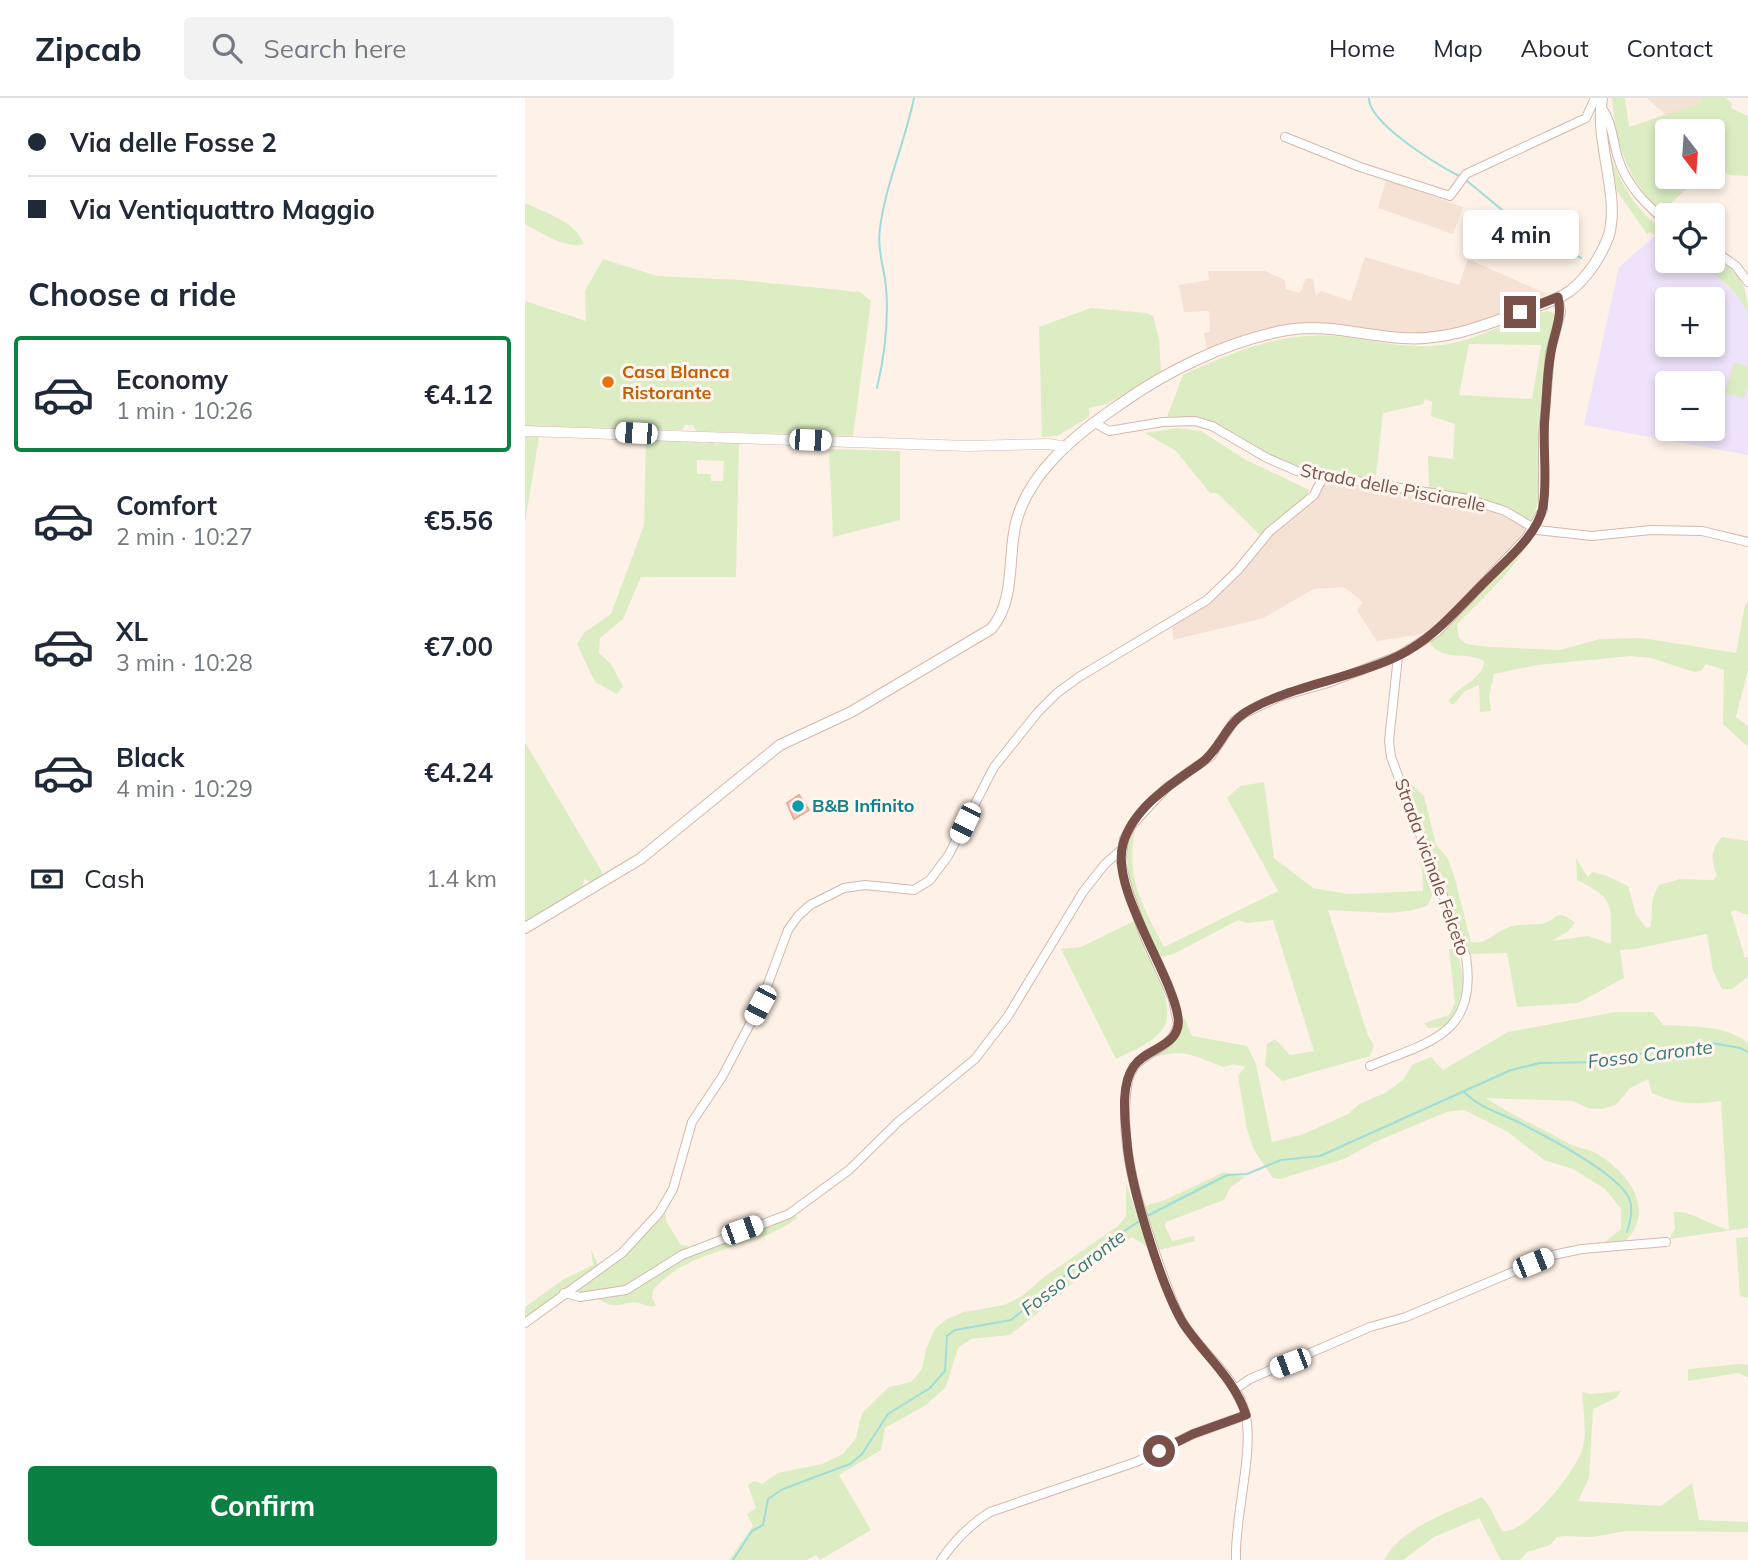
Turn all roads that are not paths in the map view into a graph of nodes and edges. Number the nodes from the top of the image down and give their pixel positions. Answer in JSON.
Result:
{"nodes":[{"id":1,"x":1599,"y":101,"type":"edge"},
{"id":2,"x":1285,"y":137,"type":"dead end"},
{"id":3,"x":1655,"y":212,"type":"edge"},
{"id":4,"x":1725,"y":258,"type":"edge"},
{"id":5,"x":1748,"y":282,"type":"edge"},
{"id":6,"x":1558,"y":297,"type":"junction"},
{"id":7,"x":1095,"y":423,"type":"junction"},
{"id":8,"x":525,"y":431,"type":"edge"},
{"id":9,"x":1066,"y":447,"type":"junction"},
{"id":10,"x":1323,"y":477,"type":"junction"},
{"id":11,"x":1532,"y":529,"type":"junction"},
{"id":12,"x":1748,"y":542,"type":"edge"},
{"id":13,"x":1398,"y":656,"type":"junction"},
{"id":14,"x":1121,"y":850,"type":"junction"},
{"id":15,"x":525,"y":928,"type":"edge"},
{"id":16,"x":1370,"y":1066,"type":"dead end"},
{"id":17,"x":1665,"y":1242,"type":"dead end"},
{"id":18,"x":564,"y":1293,"type":"junction"},
{"id":19,"x":525,"y":1323,"type":"edge"},
{"id":20,"x":1235,"y":1389,"type":"junction"},
{"id":21,"x":1246,"y":1415,"type":"junction"},
{"id":22,"x":941,"y":1560,"type":"edge"},
{"id":23,"x":1236,"y":1560,"type":"edge"}],
"edges":[{"from":1,"to":2,"type":"street"},
{"from":1,"to":3,"type":"street"},
{"from":1,"to":6,"type":"main road"},
{"from":4,"to":5,"type":"street"},
{"from":6,"to":7,"type":"main road"},
{"from":6,"to":11,"type":"street"},
{"from":7,"to":9,"type":"main road"},
{"from":7,"to":10,"type":"street","name":"Strada delle Pisciarelle"},
{"from":8,"to":9,"type":"street"},
{"from":9,"to":15,"type":"main road"},
{"from":10,"to":11,"type":"street","name":"Strada delle Pisciarelle"},
{"from":10,"to":18,"type":"street"},
{"from":11,"to":12,"type":"street","name":"Strada delle Pisciarelle"},
{"from":11,"to":13,"type":"street"},
{"from":13,"to":14,"type":"street"},
{"from":13,"to":16,"type":"street","name":"Strada vicinale Felceto"},
{"from":14,"to":18,"type":"street"},
{"from":14,"to":20,"type":"street"},
{"from":17,"to":20,"type":"street"},
{"from":18,"to":19,"type":"street"},
{"from":20,"to":21,"type":"street"},
{"from":21,"to":22,"type":"street"},
{"from":21,"to":23,"type":"street"}]}
